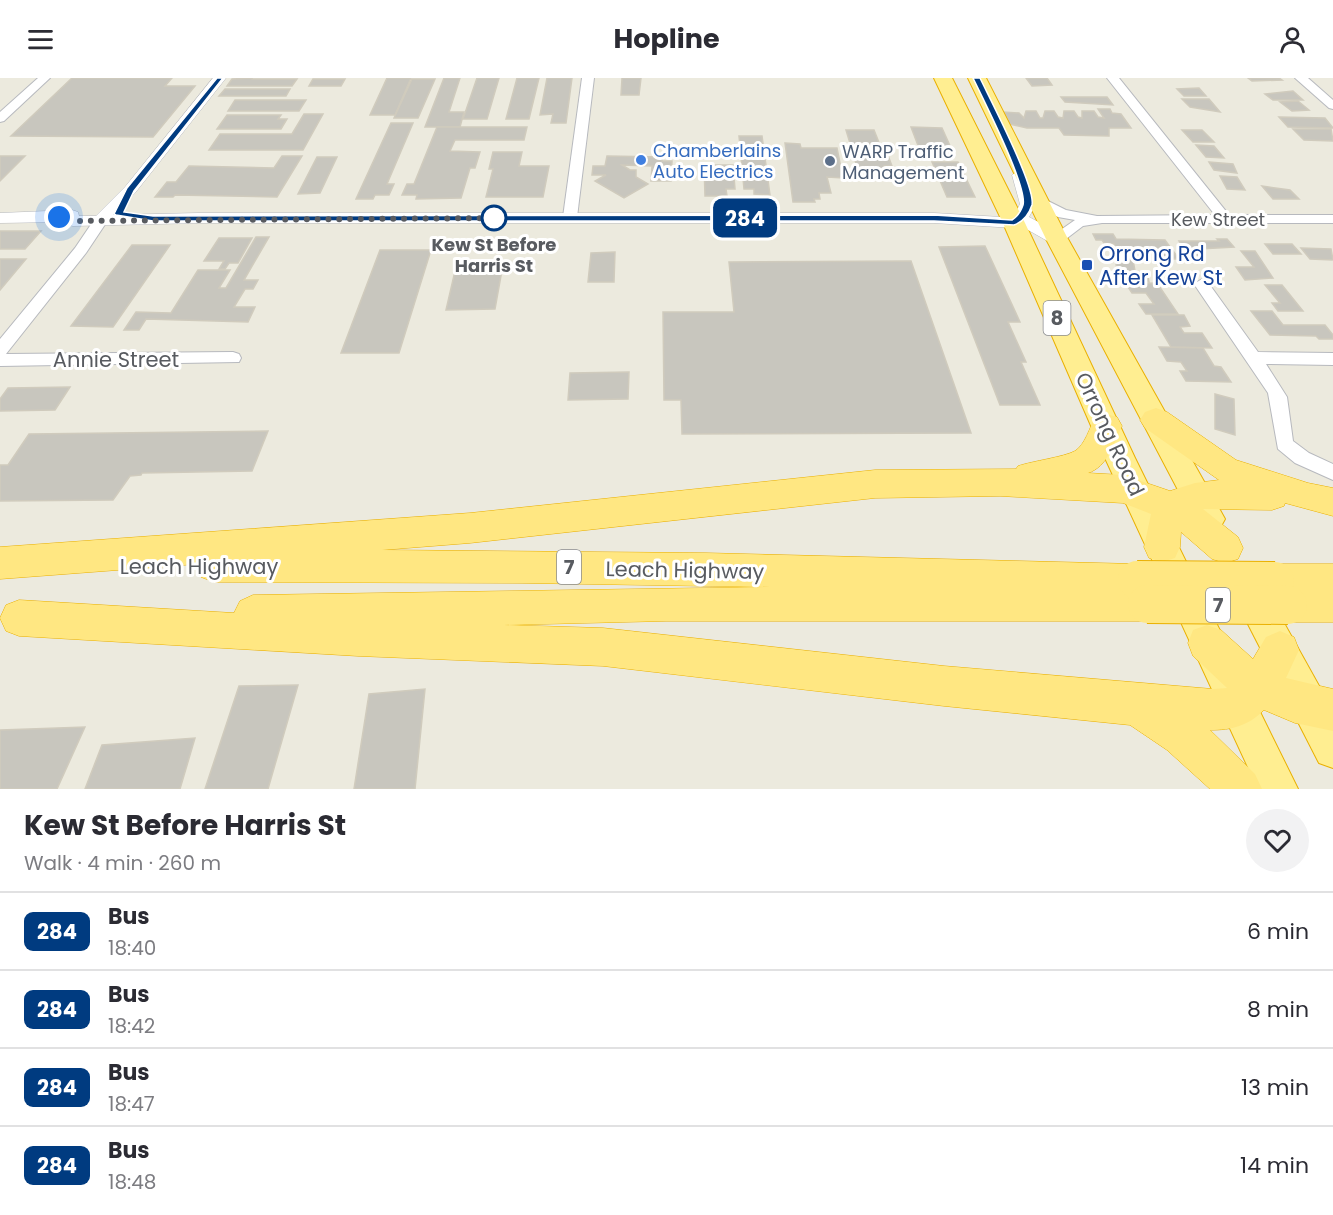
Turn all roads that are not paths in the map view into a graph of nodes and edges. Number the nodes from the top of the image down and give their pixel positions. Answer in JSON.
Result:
{"nodes":[{"id":1,"x":44,"y":78,"type":"edge"},
{"id":2,"x":220,"y":78,"type":"edge"},
{"id":3,"x":588,"y":78,"type":"edge"},
{"id":4,"x":943,"y":78,"type":"edge"},
{"id":5,"x":977,"y":78,"type":"edge"},
{"id":6,"x":1113,"y":78,"type":"edge"},
{"id":7,"x":1301,"y":78,"type":"edge"},
{"id":8,"x":1333,"y":106,"type":"edge"},
{"id":9,"x":0,"y":118,"type":"edge"},
{"id":10,"x":1009,"y":144,"type":"junction"},
{"id":11,"x":1039,"y":202,"type":"junction"},
{"id":12,"x":110,"y":217,"type":"junction"},
{"id":13,"x":0,"y":218,"type":"edge"},
{"id":14,"x":570,"y":218,"type":"junction"},
{"id":15,"x":1015,"y":218,"type":"junction"},
{"id":16,"x":1102,"y":219,"type":"junction"},
{"id":17,"x":1225,"y":219,"type":"junction"},
{"id":18,"x":1333,"y":219,"type":"edge"},
{"id":19,"x":1057,"y":239,"type":"junction"},
{"id":20,"x":1203,"y":284,"type":"dead end"},
{"id":21,"x":0,"y":350,"type":"edge"},
{"id":22,"x":233,"y":358,"type":"dead end"},
{"id":23,"x":1256,"y":358,"type":"junction"},
{"id":24,"x":1333,"y":359,"type":"edge"},
{"id":25,"x":0,"y":360,"type":"edge"},
{"id":26,"x":1156,"y":420,"type":"junction"},
{"id":27,"x":1106,"y":426,"type":"junction"},
{"id":28,"x":1333,"y":472,"type":"edge"},
{"id":29,"x":1000,"y":482,"type":"junction"},
{"id":30,"x":1137,"y":493,"type":"junction"},
{"id":31,"x":1320,"y":499,"type":"edge"},
{"id":32,"x":1185,"y":502,"type":"junction"},
{"id":33,"x":1162,"y":547,"type":"junction"},
{"id":34,"x":1225,"y":548,"type":"joint"},
{"id":35,"x":0,"y":564,"type":"edge"},
{"id":36,"x":1333,"y":581,"type":"edge"},
{"id":37,"x":1142,"y":592,"type":"junction"},
{"id":38,"x":1281,"y":593,"type":"junction"},
{"id":39,"x":1333,"y":605,"type":"edge"},
{"id":40,"x":9,"y":618,"type":"edge"},
{"id":41,"x":1207,"y":643,"type":"joint"},
{"id":42,"x":1280,"y":650,"type":"junction"},
{"id":43,"x":1249,"y":697,"type":"junction"},
{"id":44,"x":1136,"y":705,"type":"junction"},
{"id":45,"x":1322,"y":709,"type":"edge"},
{"id":46,"x":1333,"y":749,"type":"edge"},
{"id":47,"x":1240,"y":789,"type":"edge"},
{"id":48,"x":1278,"y":789,"type":"edge"}],
"edges":[{"from":1,"to":9,"type":"street"},
{"from":2,"to":12,"type":"street"},
{"from":3,"to":14,"type":"street"},
{"from":4,"to":15,"type":"highway","name":"Orrong Road","number":"8"},
{"from":5,"to":10,"type":"highway","name":"Orrong Road","number":"8"},
{"from":6,"to":17,"type":"street"},
{"from":7,"to":8,"type":"street"},
{"from":10,"to":11,"type":"highway","name":"Orrong Road","number":"8"},
{"from":10,"to":15,"type":"street"},
{"from":11,"to":16,"type":"street","name":"Kew Street"},
{"from":11,"to":19,"type":"highway","name":"Orrong Road","number":"8"},
{"from":12,"to":13,"type":"street"},
{"from":12,"to":14,"type":"street"},
{"from":12,"to":21,"type":"street"},
{"from":14,"to":15,"type":"street"},
{"from":15,"to":19,"type":"street"},
{"from":15,"to":27,"type":"highway","name":"Orrong Road","number":"8"},
{"from":16,"to":17,"type":"street","name":"Kew Street"},
{"from":16,"to":19,"type":"street","name":"Kew Street"},
{"from":17,"to":18,"type":"street","name":"Kew Street"},
{"from":19,"to":26,"type":"highway","name":"Orrong Road","number":"8"},
{"from":20,"to":23,"type":"street"},
{"from":22,"to":25,"type":"street","name":"Annie Street"},
{"from":23,"to":24,"type":"street"},
{"from":23,"to":28,"type":"street"},
{"from":26,"to":31,"type":"highway"},
{"from":26,"to":32,"type":"highway","name":"Orrong Road","number":"8"},
{"from":27,"to":29,"type":"highway"},
{"from":27,"to":30,"type":"highway","name":"Orrong Road","number":"8"},
{"from":29,"to":30,"type":"highway"},
{"from":29,"to":35,"type":"highway"},
{"from":30,"to":32,"type":"highway"},
{"from":30,"to":33,"type":"highway","name":"Orrong Road","number":"8"},
{"from":31,"to":32,"type":"highway"},
{"from":32,"to":33,"type":"highway"},
{"from":32,"to":34,"type":"highway"},
{"from":33,"to":41,"type":"highway","name":"Orrong Road","number":"8"},
{"from":34,"to":42,"type":"highway"},
{"from":35,"to":37,"type":"highway","name":"Leach Highway","number":"7"},
{"from":36,"to":38,"type":"highway","name":"Leach Highway","number":"7"},
{"from":37,"to":38,"type":"highway","name":"Leach Highway","number":"7","bridge":true},
{"from":37,"to":40,"type":"highway","name":"Leach Highway","number":"7"},
{"from":38,"to":39,"type":"highway","name":"Leach Highway","number":"7"},
{"from":40,"to":44,"type":"highway"},
{"from":41,"to":43,"type":"highway"},
{"from":42,"to":43,"type":"highway"},
{"from":42,"to":45,"type":"highway"},
{"from":43,"to":44,"type":"highway"},
{"from":43,"to":45,"type":"highway"},
{"from":43,"to":48,"type":"highway"},
{"from":44,"to":47,"type":"highway"},
{"from":45,"to":46,"type":"highway"}]}
